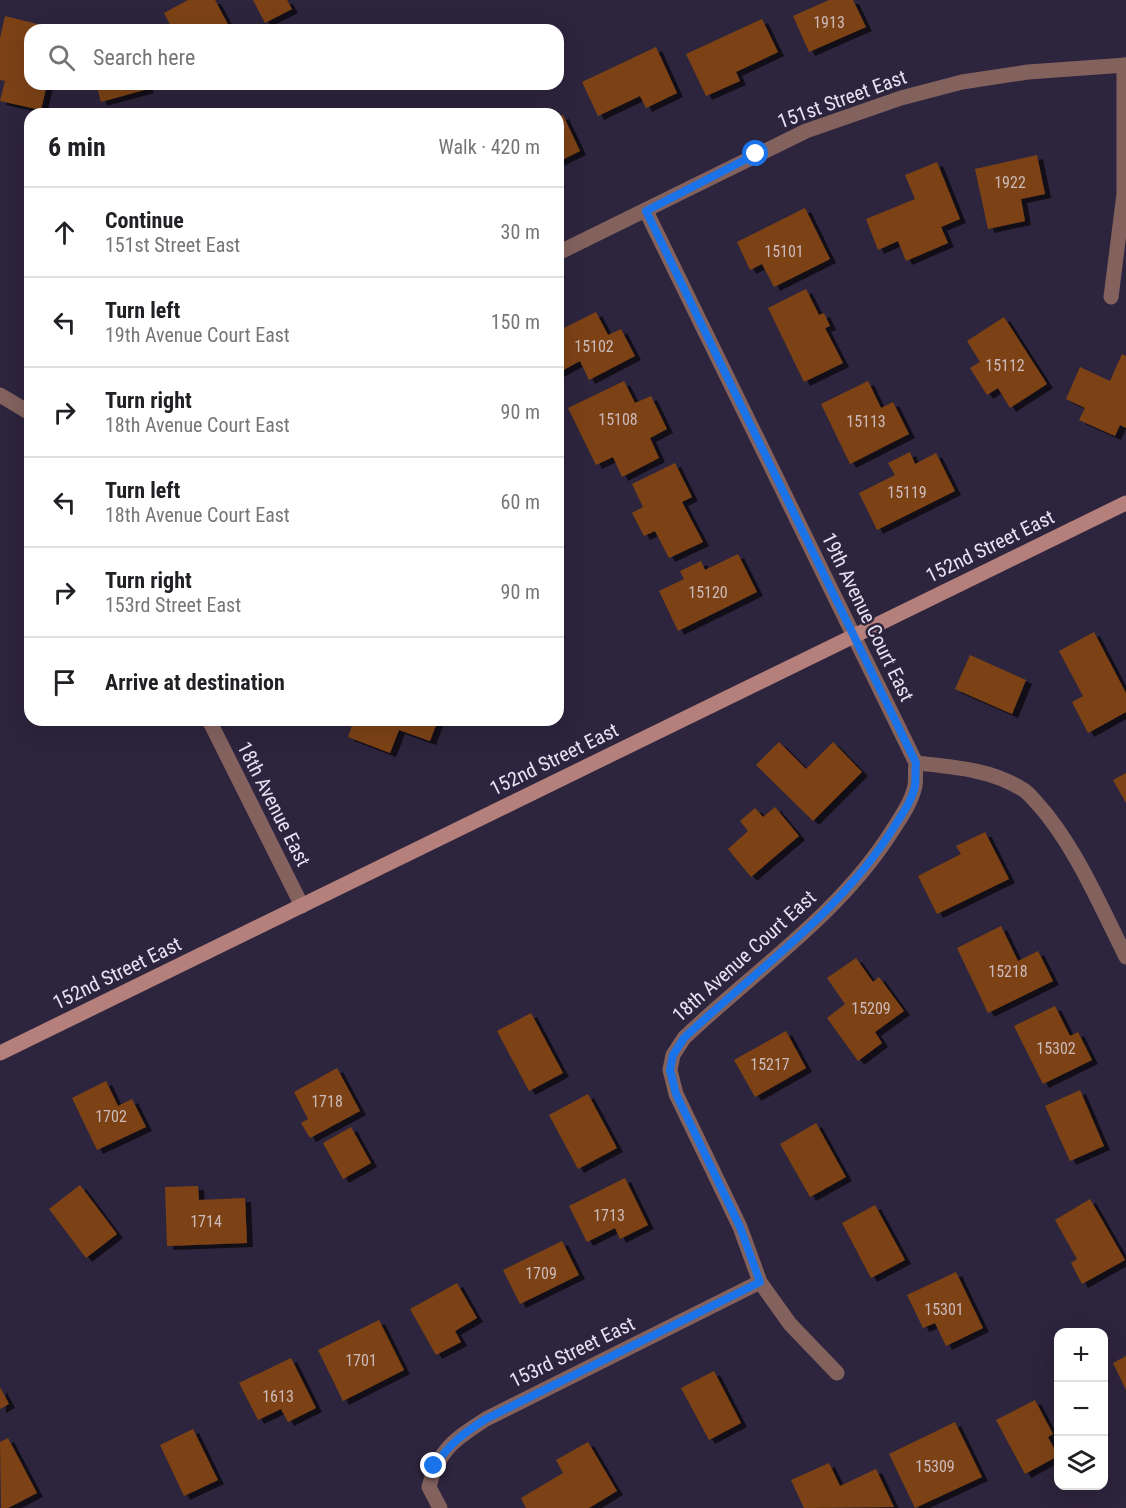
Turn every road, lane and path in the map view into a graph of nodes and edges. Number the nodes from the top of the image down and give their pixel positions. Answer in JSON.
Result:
{"nodes":[{"id":1,"x":1125,"y":65,"type":"edge"},
{"id":2,"x":646,"y":211,"type":"junction"},
{"id":3,"x":564,"y":250,"type":"edge"},
{"id":4,"x":1111,"y":297,"type":"dead end"},
{"id":5,"x":0,"y":394,"type":"edge"},
{"id":6,"x":24,"y":410,"type":"edge"},
{"id":7,"x":1126,"y":503,"type":"edge"},
{"id":8,"x":855,"y":636,"type":"junction"},
{"id":9,"x":212,"y":726,"type":"edge"},
{"id":10,"x":916,"y":763,"type":"junction"},
{"id":11,"x":302,"y":906,"type":"junction"},
{"id":12,"x":1126,"y":957,"type":"edge"},
{"id":13,"x":0,"y":1053,"type":"edge"},
{"id":14,"x":760,"y":1282,"type":"junction"},
{"id":15,"x":837,"y":1374,"type":"dead end"},
{"id":16,"x":440,"y":1508,"type":"edge"}],
"edges":[{"from":1,"to":2,"type":"street","name":"151st Street East"},
{"from":1,"to":4,"type":"street"},
{"from":2,"to":3,"type":"street","name":"151st Street East"},
{"from":2,"to":8,"type":"street","name":"19th Avenue Court East"},
{"from":5,"to":6,"type":"street"},
{"from":7,"to":8,"type":"main road","name":"152nd Street East"},
{"from":8,"to":10,"type":"street","name":"19th Avenue Court East"},
{"from":8,"to":11,"type":"main road","name":"152nd Street East"},
{"from":9,"to":11,"type":"street","name":"18th Avenue East"},
{"from":10,"to":12,"type":"street"},
{"from":10,"to":14,"type":"street","name":"18th Avenue Court East"},
{"from":11,"to":13,"type":"main road","name":"152nd Street East"},
{"from":14,"to":15,"type":"street","name":"18th Avenue Court East"},
{"from":14,"to":16,"type":"street","name":"153rd Street East"}]}
